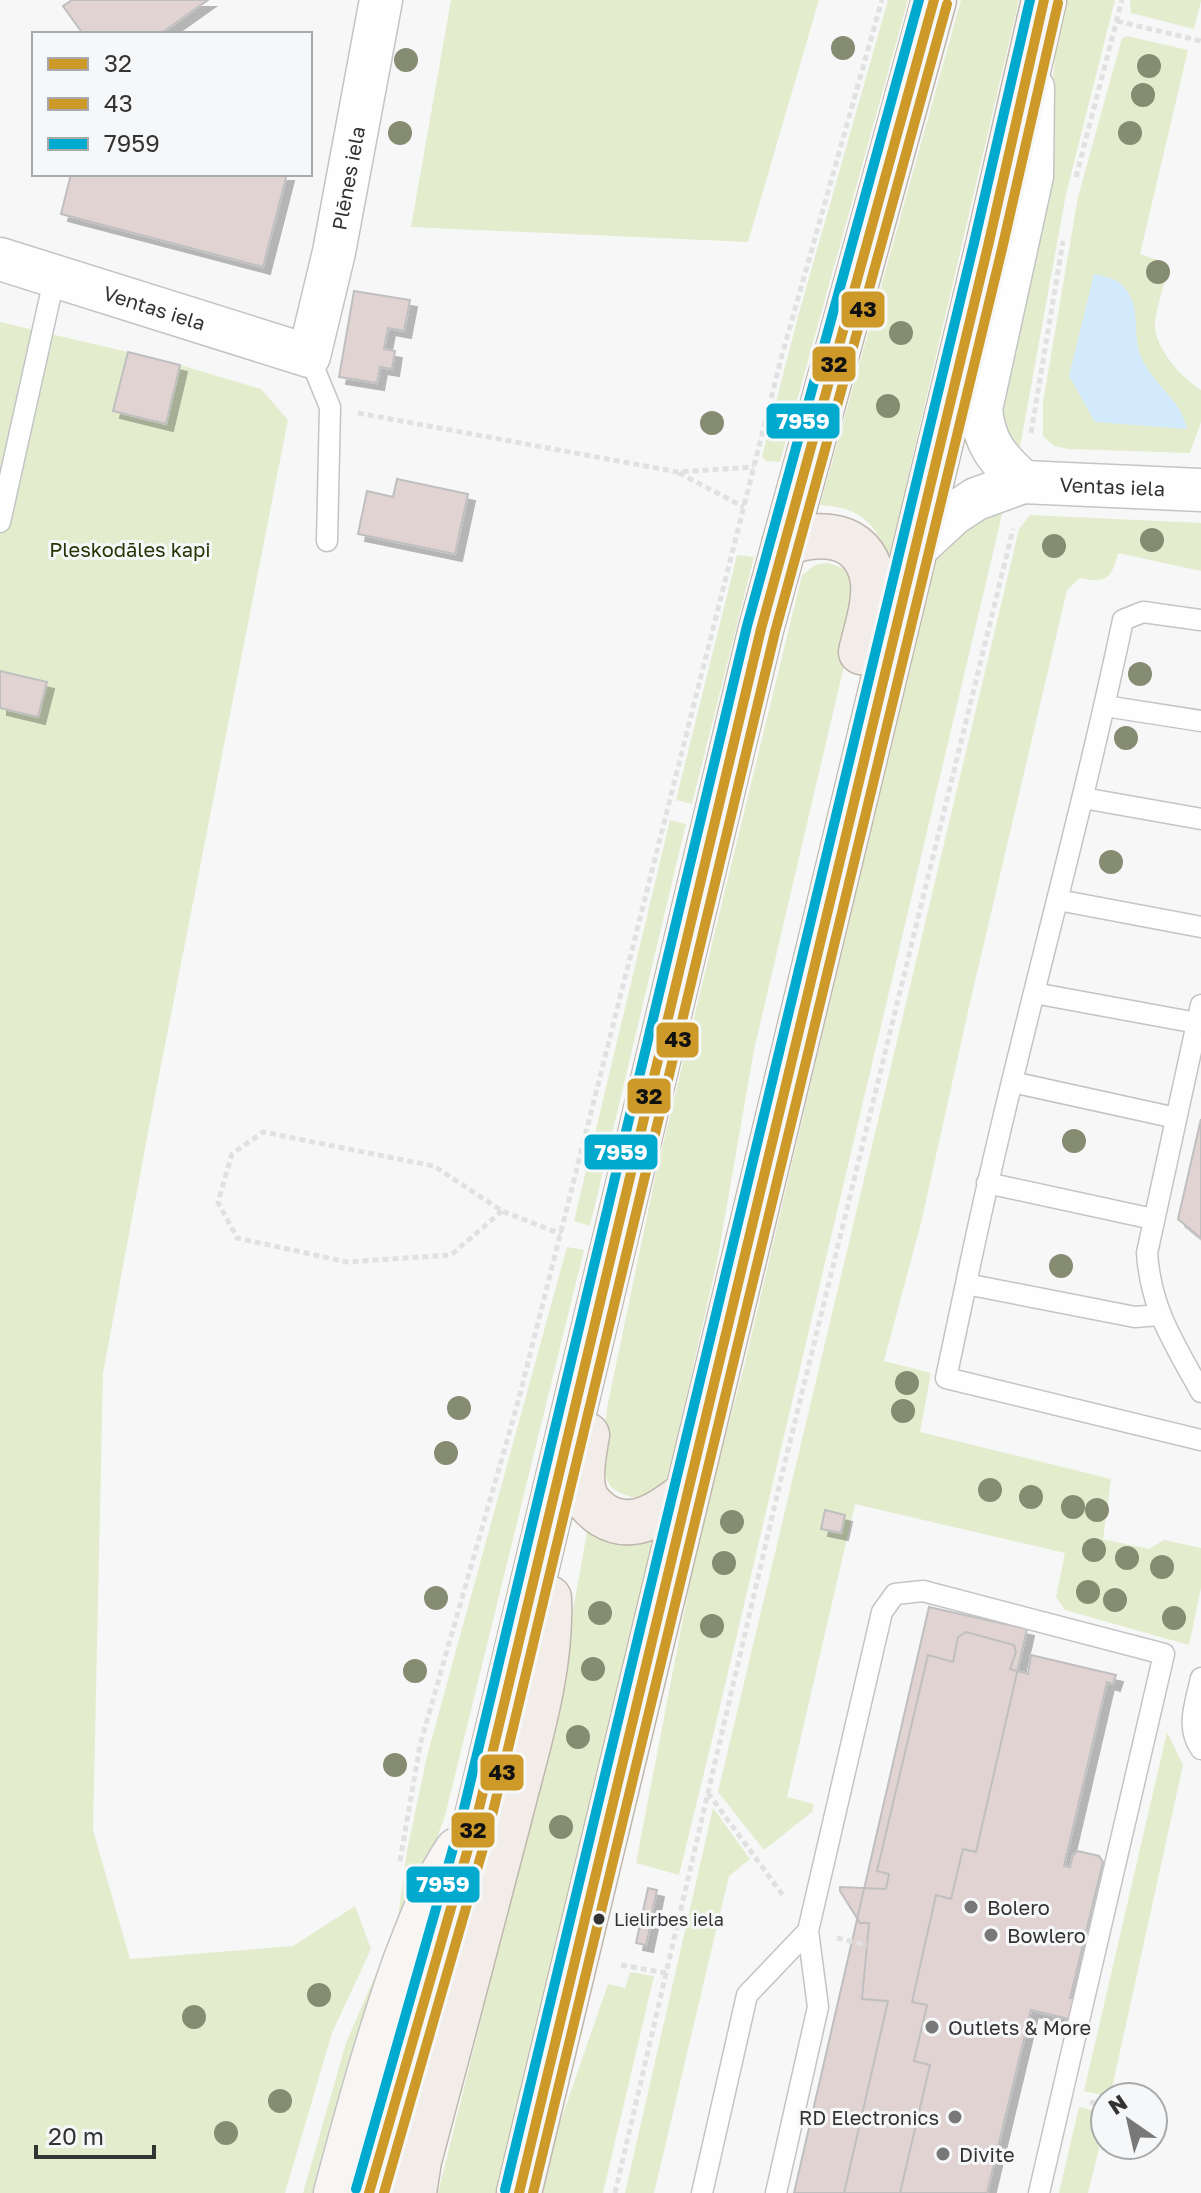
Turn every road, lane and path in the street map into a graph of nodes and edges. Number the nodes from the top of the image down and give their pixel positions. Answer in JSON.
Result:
{"nodes":[{"id":1,"x":381,"y":0,"type":"edge"},
{"id":2,"x":882,"y":0,"type":"edge"},
{"id":3,"x":934,"y":0,"type":"edge"},
{"id":4,"x":1044,"y":0,"type":"edge"},
{"id":5,"x":1122,"y":0,"type":"edge"},
{"id":6,"x":1117,"y":21,"type":"junction"},
{"id":7,"x":1201,"y":41,"type":"edge"},
{"id":8,"x":1032,"y":48,"type":"junction"},
{"id":9,"x":1074,"y":181,"type":"dead end"},
{"id":10,"x":1066,"y":226,"type":"dead end"},
{"id":11,"x":0,"y":259,"type":"edge"},
{"id":12,"x":55,"y":275,"type":"junction"},
{"id":13,"x":309,"y":356,"type":"junction"},
{"id":14,"x":330,"y":407,"type":"junction"},
{"id":15,"x":754,"y":467,"type":"junction"},
{"id":16,"x":678,"y":472,"type":"junction"},
{"id":17,"x":1023,"y":482,"type":"junction"},
{"id":18,"x":1201,"y":490,"type":"edge"},
{"id":19,"x":744,"y":507,"type":"junction"},
{"id":20,"x":0,"y":522,"type":"edge"},
{"id":21,"x":327,"y":541,"type":"dead end"},
{"id":22,"x":784,"y":544,"type":"junction"},
{"id":23,"x":914,"y":550,"type":"junction"},
{"id":24,"x":1201,"y":620,"type":"edge"},
{"id":25,"x":1105,"y":706,"type":"junction"},
{"id":26,"x":1201,"y":721,"type":"edge"},
{"id":27,"x":1083,"y":798,"type":"junction"},
{"id":28,"x":1201,"y":819,"type":"edge"},
{"id":29,"x":1058,"y":900,"type":"junction"},
{"id":30,"x":1201,"y":927,"type":"edge"},
{"id":31,"x":1034,"y":993,"type":"junction"},
{"id":32,"x":1199,"y":1014,"type":"edge"},
{"id":33,"x":1012,"y":1082,"type":"junction"},
{"id":34,"x":1176,"y":1118,"type":"junction"},
{"id":35,"x":768,"y":1156,"type":"junction"},
{"id":36,"x":987,"y":1183,"type":"junction"},
{"id":37,"x":502,"y":1211,"type":"junction"},
{"id":38,"x":1153,"y":1219,"type":"junction"},
{"id":39,"x":561,"y":1234,"type":"junction"},
{"id":40,"x":966,"y":1284,"type":"junction"},
{"id":41,"x":600,"y":1298,"type":"junction"},
{"id":42,"x":1159,"y":1315,"type":"junction"},
{"id":43,"x":1201,"y":1392,"type":"edge"},
{"id":44,"x":1201,"y":1440,"type":"edge"},
{"id":45,"x":687,"y":1493,"type":"junction"},
{"id":46,"x":547,"y":1520,"type":"junction"},
{"id":47,"x":1201,"y":1678,"type":"edge"},
{"id":48,"x":1201,"y":1749,"type":"edge"},
{"id":49,"x":708,"y":1792,"type":"junction"},
{"id":50,"x":476,"y":1821,"type":"junction"},
{"id":51,"x":398,"y":1871,"type":"dead end"},
{"id":52,"x":808,"y":1931,"type":"junction"},
{"id":53,"x":621,"y":1965,"type":"dead end"},
{"id":54,"x":666,"y":1973,"type":"junction"},
{"id":55,"x":336,"y":2193,"type":"edge"},
{"id":56,"x":369,"y":2193,"type":"edge"},
{"id":57,"x":414,"y":2193,"type":"edge"},
{"id":58,"x":519,"y":2193,"type":"edge"},
{"id":59,"x":615,"y":2193,"type":"edge"},
{"id":60,"x":702,"y":2193,"type":"edge"},
{"id":61,"x":776,"y":2193,"type":"edge"},
{"id":62,"x":1039,"y":2193,"type":"edge"}],
"edges":[{"from":1,"to":13,"type":"street","name":"Plēnes iela"},
{"from":2,"to":15,"type":"path"},
{"from":3,"to":22,"type":"main road"},
{"from":4,"to":8,"type":"main road"},
{"from":5,"to":6,"type":"path"},
{"from":6,"to":7,"type":"path"},
{"from":6,"to":9,"type":"path"},
{"from":8,"to":17,"type":"street"},
{"from":8,"to":23,"type":"main road"},
{"from":10,"to":17,"type":"path"},
{"from":11,"to":12,"type":"street","name":"Ventas iela"},
{"from":12,"to":13,"type":"street","name":"Ventas iela"},
{"from":12,"to":20,"type":"lane"},
{"from":13,"to":14,"type":"lane"},
{"from":14,"to":16,"type":"path"},
{"from":14,"to":21,"type":"lane"},
{"from":15,"to":16,"type":"path"},
{"from":15,"to":19,"type":"path"},
{"from":16,"to":19,"type":"path"},
{"from":17,"to":18,"type":"street","name":"Ventas iela"},
{"from":17,"to":23,"type":"street","name":"Ventas iela"},
{"from":17,"to":49,"type":"path"},
{"from":19,"to":39,"type":"path"},
{"from":22,"to":35,"type":"main road"},
{"from":22,"to":41,"type":"main road"},
{"from":23,"to":35,"type":"main road"},
{"from":24,"to":25,"type":"lane"},
{"from":25,"to":26,"type":"lane"},
{"from":25,"to":27,"type":"lane"},
{"from":27,"to":28,"type":"lane"},
{"from":27,"to":29,"type":"lane"},
{"from":29,"to":30,"type":"lane"},
{"from":29,"to":31,"type":"lane"},
{"from":31,"to":32,"type":"lane"},
{"from":31,"to":33,"type":"lane"},
{"from":32,"to":34,"type":"lane"},
{"from":33,"to":34,"type":"lane"},
{"from":33,"to":36,"type":"lane"},
{"from":34,"to":38,"type":"lane"},
{"from":35,"to":45,"type":"main road"},
{"from":36,"to":38,"type":"lane"},
{"from":36,"to":40,"type":"lane"},
{"from":37,"to":37,"type":"path"},
{"from":37,"to":39,"type":"path"},
{"from":38,"to":42,"type":"lane"},
{"from":39,"to":51,"type":"path"},
{"from":40,"to":42,"type":"lane"},
{"from":40,"to":44,"type":"lane"},
{"from":41,"to":45,"type":"main road"},
{"from":41,"to":46,"type":"main road"},
{"from":42,"to":43,"type":"lane"},
{"from":45,"to":58,"type":"main road"},
{"from":46,"to":50,"type":"main road"},
{"from":46,"to":57,"type":"main road"},
{"from":47,"to":48,"type":"lane"},
{"from":49,"to":52,"type":"path"},
{"from":49,"to":54,"type":"path"},
{"from":50,"to":55,"type":"street"},
{"from":50,"to":56,"type":"main road"},
{"from":52,"to":60,"type":"lane"},
{"from":52,"to":61,"type":"lane"},
{"from":52,"to":62,"type":"lane"},
{"from":53,"to":54,"type":"path"},
{"from":54,"to":59,"type":"path"}]}
